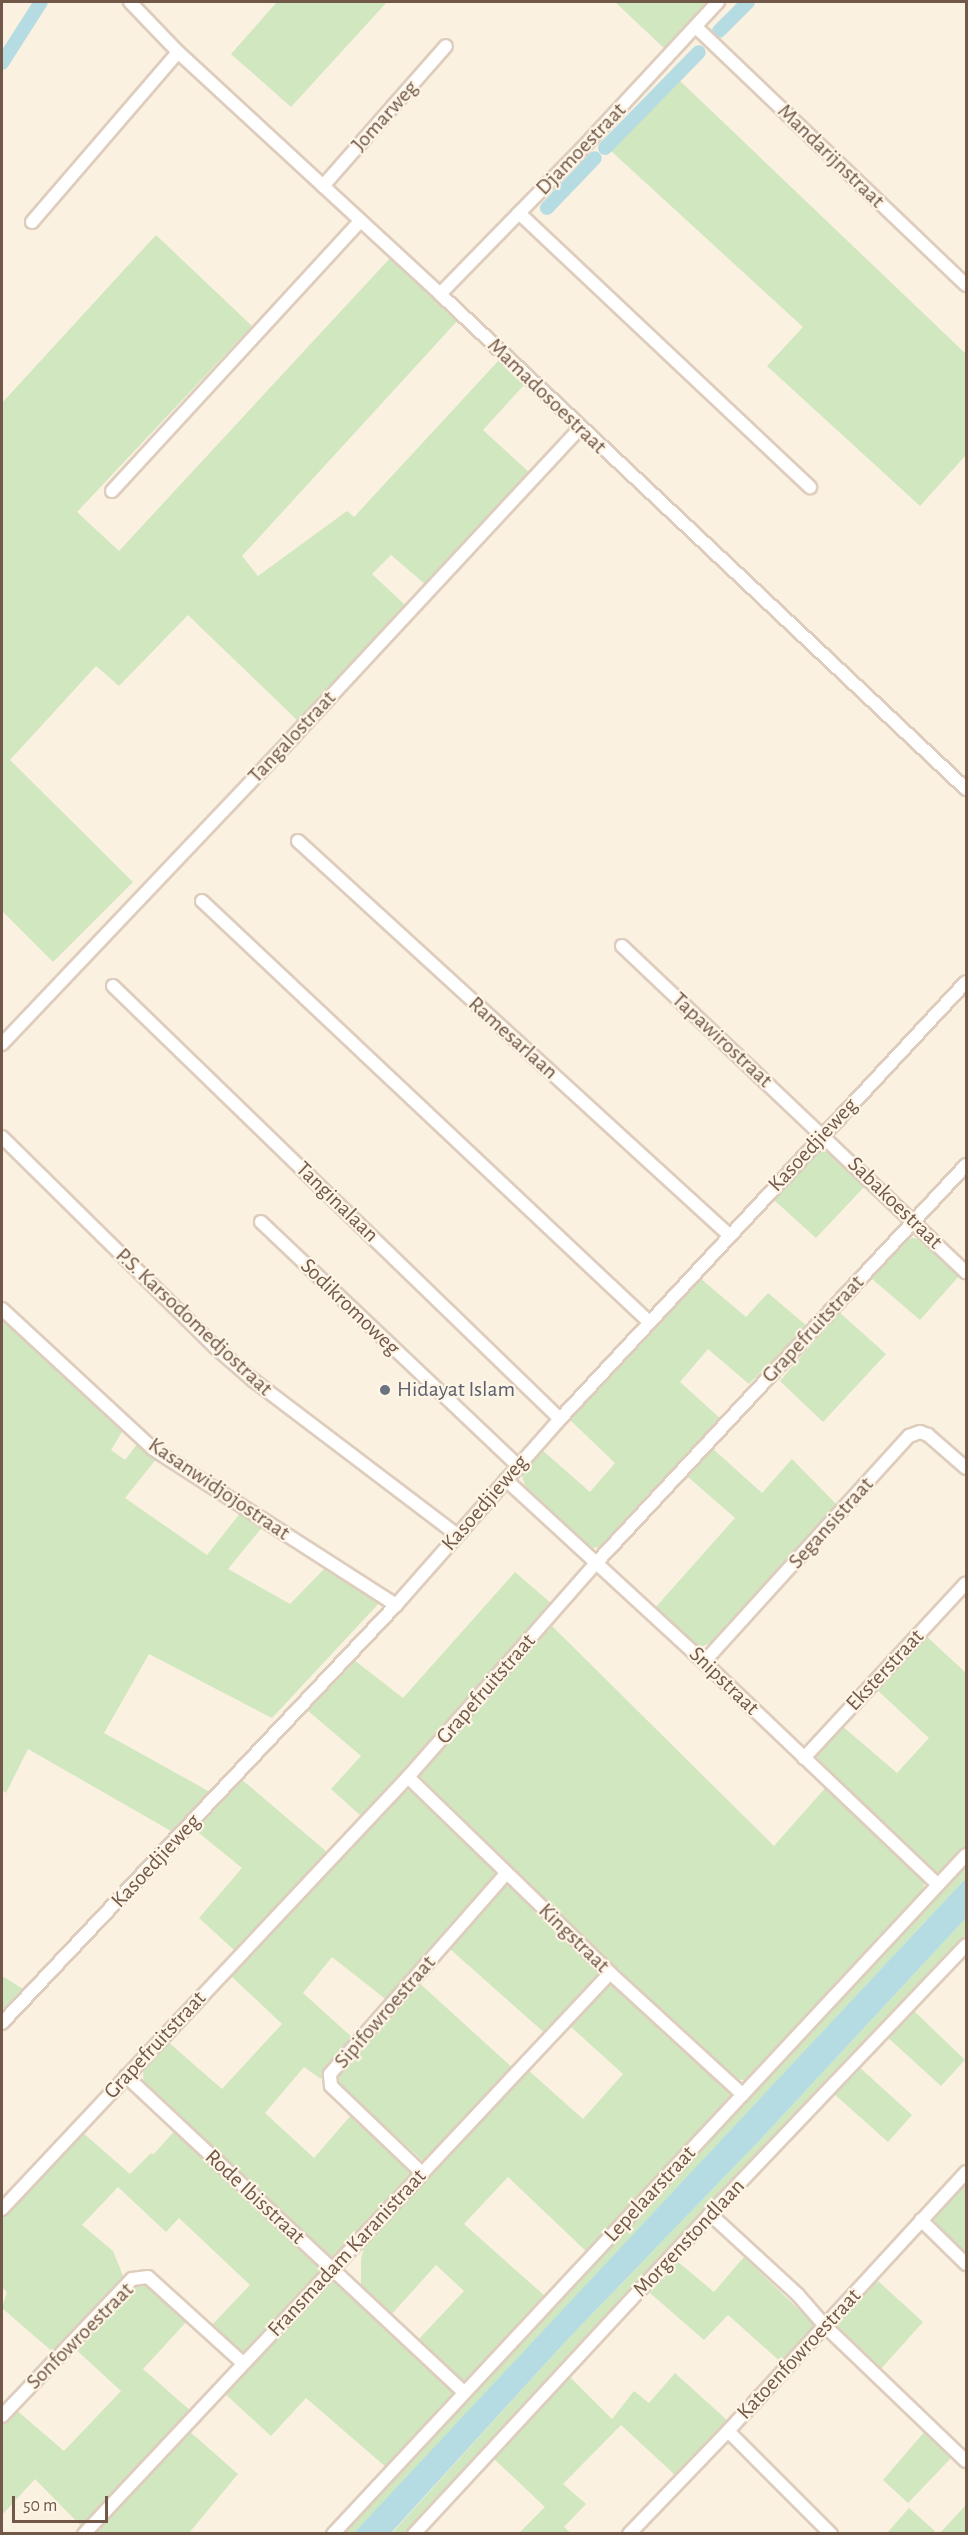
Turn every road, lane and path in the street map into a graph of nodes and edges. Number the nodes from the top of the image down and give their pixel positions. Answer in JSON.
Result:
{"nodes":[{"id":1,"x":130,"y":2,"type":"edge"},
{"id":2,"x":718,"y":2,"type":"edge"},
{"id":3,"x":696,"y":27,"type":"junction"},
{"id":4,"x":446,"y":46,"type":"dead end"},
{"id":5,"x":178,"y":52,"type":"junction"},
{"id":6,"x":323,"y":186,"type":"junction"},
{"id":7,"x":519,"y":213,"type":"junction"},
{"id":8,"x":360,"y":220,"type":"junction"},
{"id":9,"x":32,"y":222,"type":"dead end"},
{"id":10,"x":966,"y":285,"type":"edge"},
{"id":11,"x":440,"y":294,"type":"junction"},
{"id":12,"x":580,"y":428,"type":"junction"},
{"id":13,"x":810,"y":486,"type":"dead end"},
{"id":14,"x":112,"y":490,"type":"dead end"},
{"id":15,"x":966,"y":789,"type":"edge"},
{"id":16,"x":298,"y":841,"type":"dead end"},
{"id":17,"x":202,"y":902,"type":"dead end"},
{"id":18,"x":622,"y":946,"type":"dead end"},
{"id":19,"x":966,"y":982,"type":"edge"},
{"id":20,"x":113,"y":986,"type":"dead end"},
{"id":21,"x":2,"y":1044,"type":"edge"},
{"id":22,"x":823,"y":1134,"type":"junction"},
{"id":23,"x":2,"y":1137,"type":"edge"},
{"id":24,"x":966,"y":1165,"type":"edge"},
{"id":25,"x":913,"y":1221,"type":"junction"},
{"id":26,"x":261,"y":1222,"type":"dead end"},
{"id":27,"x":729,"y":1235,"type":"junction"},
{"id":28,"x":966,"y":1272,"type":"edge"},
{"id":29,"x":2,"y":1309,"type":"edge"},
{"id":30,"x":649,"y":1322,"type":"junction"},
{"id":31,"x":560,"y":1419,"type":"junction"},
{"id":32,"x":518,"y":1466,"type":"junction"},
{"id":33,"x":966,"y":1468,"type":"edge"},
{"id":34,"x":506,"y":1480,"type":"junction"},
{"id":35,"x":458,"y":1535,"type":"junction"},
{"id":36,"x":597,"y":1562,"type":"junction"},
{"id":37,"x":966,"y":1583,"type":"edge"},
{"id":38,"x":396,"y":1605,"type":"junction"},
{"id":39,"x":704,"y":1662,"type":"junction"},
{"id":40,"x":804,"y":1758,"type":"junction"},
{"id":41,"x":408,"y":1777,"type":"junction"},
{"id":42,"x":966,"y":1855,"type":"edge"},
{"id":43,"x":506,"y":1874,"type":"junction"},
{"id":44,"x":938,"y":1885,"type":"junction"},
{"id":45,"x":966,"y":1945,"type":"edge"},
{"id":46,"x":610,"y":1973,"type":"junction"},
{"id":47,"x":2,"y":2023,"type":"edge"},
{"id":48,"x":126,"y":2076,"type":"junction"},
{"id":49,"x":743,"y":2095,"type":"junction"},
{"id":50,"x":966,"y":2172,"type":"edge"},
{"id":51,"x":422,"y":2173,"type":"junction"},
{"id":52,"x":2,"y":2209,"type":"edge"},
{"id":53,"x":710,"y":2214,"type":"junction"},
{"id":54,"x":921,"y":2220,"type":"junction"},
{"id":55,"x":966,"y":2264,"type":"edge"},
{"id":56,"x":332,"y":2270,"type":"junction"},
{"id":57,"x":825,"y":2326,"type":"junction"},
{"id":58,"x":243,"y":2363,"type":"junction"},
{"id":59,"x":464,"y":2392,"type":"junction"},
{"id":60,"x":2,"y":2416,"type":"edge"},
{"id":61,"x":728,"y":2431,"type":"junction"},
{"id":62,"x":966,"y":2461,"type":"edge"},
{"id":63,"x":826,"y":2532,"type":"edge"},
{"id":64,"x":84,"y":2534,"type":"edge"},
{"id":65,"x":333,"y":2534,"type":"edge"},
{"id":66,"x":414,"y":2534,"type":"edge"},
{"id":67,"x":629,"y":2534,"type":"edge"}],
"edges":[{"from":1,"to":5,"type":"street","name":"Mamadosoestraat"},
{"from":2,"to":3,"type":"street","name":"Djamoestraat"},
{"from":3,"to":7,"type":"street","name":"Djamoestraat"},
{"from":3,"to":10,"type":"street","name":"Mandarijnstraat"},
{"from":4,"to":6,"type":"street","name":"Jomarweg"},
{"from":5,"to":6,"type":"street","name":"Mamadosoestraat"},
{"from":5,"to":9,"type":"street"},
{"from":6,"to":8,"type":"street","name":"Mamadosoestraat"},
{"from":7,"to":11,"type":"street","name":"Djamoestraat"},
{"from":7,"to":13,"type":"street"},
{"from":8,"to":11,"type":"street","name":"Mamadosoestraat"},
{"from":8,"to":14,"type":"street"},
{"from":11,"to":12,"type":"street","name":"Mamadosoestraat"},
{"from":12,"to":15,"type":"street","name":"Mamadosoestraat"},
{"from":12,"to":21,"type":"street","name":"Tangalostraat"},
{"from":16,"to":27,"type":"street","name":"Ramesarlaan"},
{"from":17,"to":30,"type":"street"},
{"from":18,"to":22,"type":"street","name":"Tapawirostraat"},
{"from":19,"to":22,"type":"street","name":"Kasoedjieweg"},
{"from":20,"to":31,"type":"street","name":"Tanginalaan"},
{"from":22,"to":25,"type":"street","name":"Sabakoestraat"},
{"from":22,"to":27,"type":"street","name":"Kasoedjieweg"},
{"from":23,"to":35,"type":"street","name":"P.S. Karsodomedjostraat"},
{"from":24,"to":25,"type":"street","name":"Grapefruitstraat"},
{"from":25,"to":28,"type":"street","name":"Sabakoestraat"},
{"from":25,"to":36,"type":"street","name":"Grapefruitstraat"},
{"from":26,"to":32,"type":"street","name":"Sodikromoweg"},
{"from":27,"to":30,"type":"street","name":"Kasoedjieweg"},
{"from":29,"to":38,"type":"street","name":"Kasanwidjojostraat"},
{"from":30,"to":31,"type":"street","name":"Kasoedjieweg"},
{"from":31,"to":32,"type":"street","name":"Kasoedjieweg"},
{"from":32,"to":34,"type":"street","name":"Kasoedjieweg"},
{"from":33,"to":39,"type":"street","name":"Segansistraat"},
{"from":34,"to":35,"type":"street","name":"Kasoedjieweg"},
{"from":34,"to":36,"type":"street","name":"Snipstraat"},
{"from":35,"to":38,"type":"street","name":"Kasoedjieweg"},
{"from":36,"to":39,"type":"street","name":"Snipstraat"},
{"from":36,"to":41,"type":"street","name":"Grapefruitstraat"},
{"from":37,"to":40,"type":"street","name":"Eksterstraat"},
{"from":38,"to":47,"type":"street","name":"Kasoedjieweg"},
{"from":39,"to":40,"type":"street","name":"Snipstraat"},
{"from":40,"to":44,"type":"street","name":"Snipstraat"},
{"from":41,"to":43,"type":"street","name":"Kingstraat"},
{"from":41,"to":48,"type":"street","name":"Grapefruitstraat"},
{"from":42,"to":44,"type":"street","name":"Lepelaarstraat"},
{"from":43,"to":46,"type":"street","name":"Kingstraat"},
{"from":43,"to":51,"type":"street","name":"Sipifowroestraat"},
{"from":44,"to":49,"type":"street","name":"Lepelaarstraat"},
{"from":45,"to":53,"type":"street","name":"Morgenstondlaan"},
{"from":46,"to":49,"type":"street","name":"Kingstraat"},
{"from":46,"to":51,"type":"street","name":"Fransmadam Karanistraat"},
{"from":48,"to":52,"type":"street","name":"Grapefruitstraat"},
{"from":48,"to":56,"type":"street","name":"Rode Ibisstraat"},
{"from":49,"to":59,"type":"street","name":"Lepelaarstraat"},
{"from":50,"to":54,"type":"street","name":"Katoenfowroestraat"},
{"from":51,"to":56,"type":"street","name":"Fransmadam Karanistraat"},
{"from":53,"to":57,"type":"street"},
{"from":53,"to":66,"type":"street","name":"Morgenstondlaan"},
{"from":54,"to":55,"type":"street"},
{"from":54,"to":57,"type":"street","name":"Katoenfowroestraat"},
{"from":56,"to":58,"type":"street","name":"Fransmadam Karanistraat"},
{"from":56,"to":59,"type":"street","name":"Rode Ibisstraat"},
{"from":57,"to":61,"type":"street","name":"Katoenfowroestraat"},
{"from":57,"to":62,"type":"street"},
{"from":58,"to":60,"type":"street","name":"Sonfowroestraat"},
{"from":58,"to":64,"type":"street","name":"Fransmadam Karanistraat"},
{"from":59,"to":65,"type":"street","name":"Lepelaarstraat"},
{"from":61,"to":63,"type":"street"},
{"from":61,"to":67,"type":"street","name":"Katoenfowroestraat"}]}
